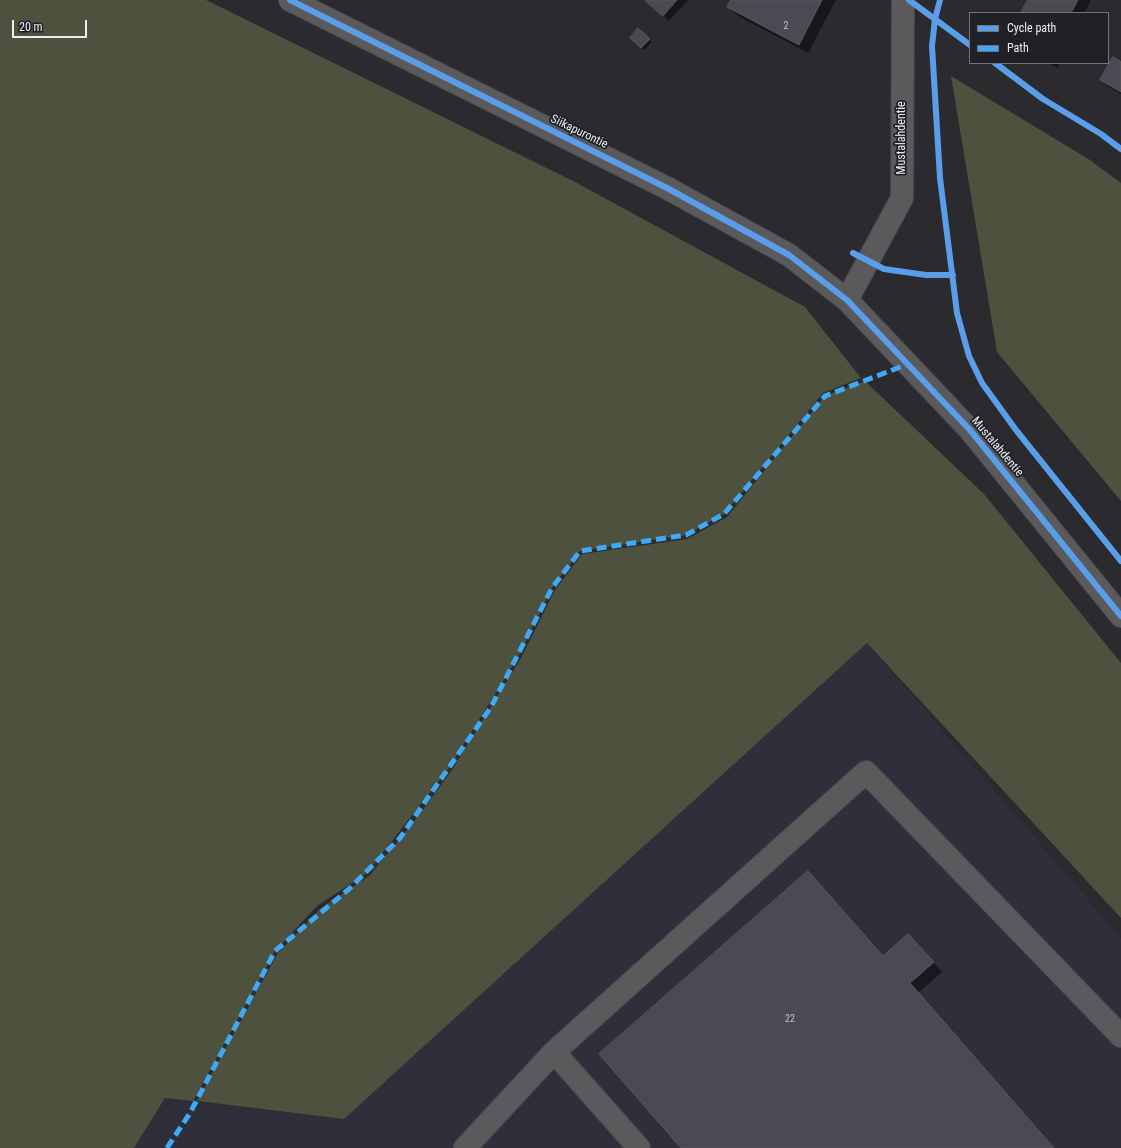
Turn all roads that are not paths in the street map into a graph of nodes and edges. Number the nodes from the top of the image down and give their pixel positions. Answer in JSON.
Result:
{"nodes":[{"id":1,"x":290,"y":0,"type":"edge"},
{"id":2,"x":903,"y":0,"type":"edge"},
{"id":3,"x":847,"y":300,"type":"junction"},
{"id":4,"x":1121,"y":616,"type":"edge"},
{"id":5,"x":1121,"y":1036,"type":"edge"},
{"id":6,"x":554,"y":1052,"type":"junction"},
{"id":7,"x":465,"y":1148,"type":"edge"},
{"id":8,"x":640,"y":1148,"type":"edge"}],
"edges":[{"from":1,"to":3,"type":"street","name":"Siikapurontie"},
{"from":2,"to":3,"type":"street","name":"Mustalahdentie"},
{"from":3,"to":4,"type":"street","name":"Mustalahdentie"},
{"from":5,"to":6,"type":"street"},
{"from":6,"to":7,"type":"street"},
{"from":6,"to":8,"type":"street"}]}
